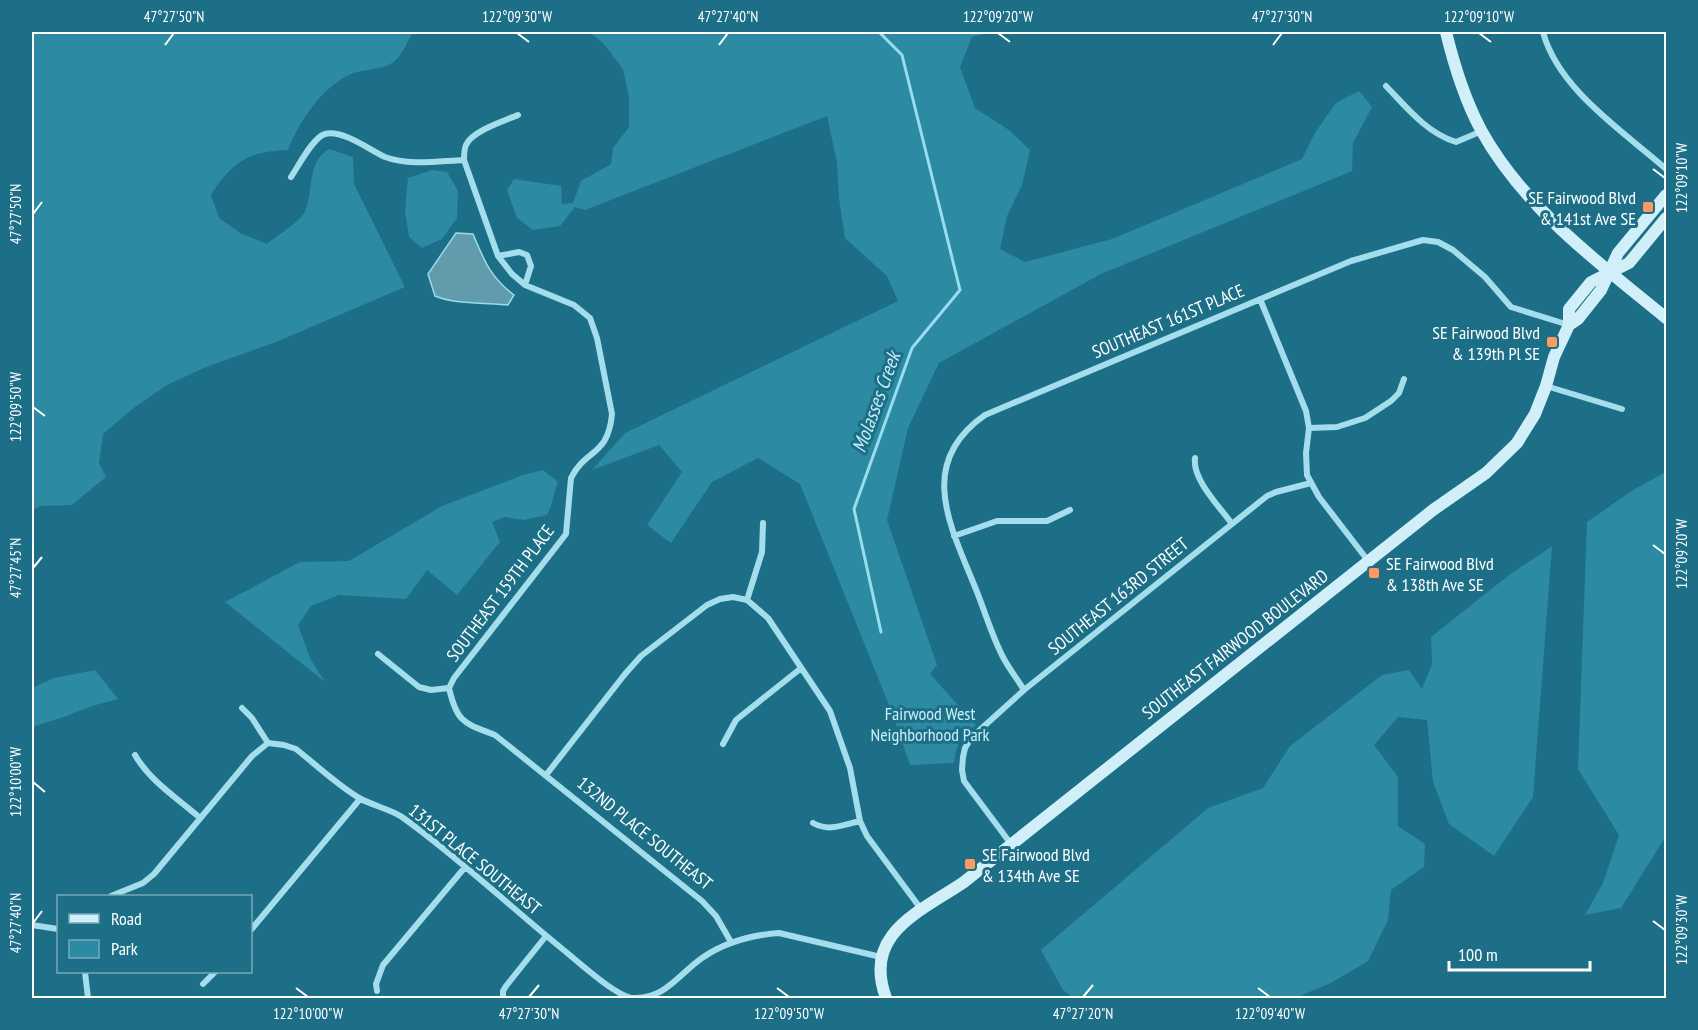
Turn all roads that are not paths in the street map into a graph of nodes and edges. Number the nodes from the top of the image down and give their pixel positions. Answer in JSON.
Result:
{"nodes":[{"id":1,"x":1446,"y":32,"type":"edge"},
{"id":2,"x":1543,"y":32,"type":"edge"},
{"id":3,"x":1386,"y":86,"type":"dead end"},
{"id":4,"x":518,"y":115,"type":"dead end"},
{"id":5,"x":1482,"y":131,"type":"junction"},
{"id":6,"x":464,"y":160,"type":"junction"},
{"id":7,"x":1666,"y":169,"type":"edge"},
{"id":8,"x":291,"y":177,"type":"dead end"},
{"id":9,"x":1666,"y":195,"type":"edge"},
{"id":10,"x":1666,"y":218,"type":"edge"},
{"id":11,"x":498,"y":256,"type":"junction"},
{"id":12,"x":1610,"y":272,"type":"junction"},
{"id":13,"x":525,"y":285,"type":"junction"},
{"id":14,"x":1260,"y":299,"type":"junction"},
{"id":15,"x":1666,"y":318,"type":"edge"},
{"id":16,"x":1569,"y":325,"type":"junction"},
{"id":17,"x":1404,"y":379,"type":"dead end"},
{"id":18,"x":1546,"y":386,"type":"junction"},
{"id":19,"x":1622,"y":409,"type":"dead end"},
{"id":20,"x":1310,"y":428,"type":"junction"},
{"id":21,"x":1195,"y":458,"type":"dead end"},
{"id":22,"x":1311,"y":483,"type":"junction"},
{"id":23,"x":1070,"y":510,"type":"dead end"},
{"id":24,"x":763,"y":523,"type":"dead end"},
{"id":25,"x":1232,"y":524,"type":"junction"},
{"id":26,"x":954,"y":536,"type":"junction"},
{"id":27,"x":1369,"y":561,"type":"junction"},
{"id":28,"x":747,"y":600,"type":"junction"},
{"id":29,"x":378,"y":654,"type":"dead end"},
{"id":30,"x":801,"y":669,"type":"junction"},
{"id":31,"x":449,"y":688,"type":"junction"},
{"id":32,"x":1024,"y":690,"type":"junction"},
{"id":33,"x":242,"y":708,"type":"dead end"},
{"id":34,"x":268,"y":743,"type":"junction"},
{"id":35,"x":723,"y":744,"type":"dead end"},
{"id":36,"x":135,"y":755,"type":"dead end"},
{"id":37,"x":546,"y":775,"type":"junction"},
{"id":38,"x":360,"y":799,"type":"junction"},
{"id":39,"x":200,"y":817,"type":"junction"},
{"id":40,"x":860,"y":821,"type":"junction"},
{"id":41,"x":813,"y":823,"type":"dead end"},
{"id":42,"x":1011,"y":845,"type":"junction"},
{"id":43,"x":466,"y":866,"type":"junction"},
{"id":44,"x":116,"y":895,"type":"edge"},
{"id":45,"x":921,"y":909,"type":"junction"},
{"id":46,"x":32,"y":925,"type":"edge"},
{"id":47,"x":57,"y":928,"type":"edge"},
{"id":48,"x":252,"y":929,"type":"edge"},
{"id":49,"x":546,"y":936,"type":"junction"},
{"id":50,"x":731,"y":942,"type":"junction"},
{"id":51,"x":881,"y":957,"type":"junction"},
{"id":52,"x":85,"y":973,"type":"edge"},
{"id":53,"x":214,"y":973,"type":"edge"},
{"id":54,"x":203,"y":984,"type":"dead end"},
{"id":55,"x":377,"y":991,"type":"dead end"},
{"id":56,"x":632,"y":998,"type":"edge"},
{"id":57,"x":87,"y":999,"type":"edge"},
{"id":58,"x":503,"y":999,"type":"edge"},
{"id":59,"x":886,"y":999,"type":"edge"}],
"edges":[{"from":1,"to":5,"type":"street"},
{"from":2,"to":7,"type":"street"},
{"from":3,"to":5,"type":"street"},
{"from":4,"to":6,"type":"street"},
{"from":5,"to":12,"type":"street"},
{"from":6,"to":8,"type":"street"},
{"from":6,"to":11,"type":"street","name":"SOUTHEAST 159TH PLACE"},
{"from":9,"to":12,"type":"street","name":"SOUTHEAST FAIRWOOD BOULEVARD"},
{"from":10,"to":12,"type":"street","name":"SOUTHEAST FAIRWOOD BOULEVARD"},
{"from":11,"to":13,"type":"street","name":"SOUTHEAST 159TH PLACE"},
{"from":11,"to":13,"type":"street"},
{"from":12,"to":15,"type":"street"},
{"from":12,"to":16,"type":"street","name":"SOUTHEAST FAIRWOOD BOULEVARD"},
{"from":13,"to":31,"type":"street","name":"SOUTHEAST 159TH PLACE"},
{"from":14,"to":16,"type":"street","name":"SOUTHEAST 161ST PLACE"},
{"from":14,"to":20,"type":"street"},
{"from":14,"to":26,"type":"street","name":"SOUTHEAST 161ST PLACE"},
{"from":16,"to":18,"type":"street","name":"SOUTHEAST FAIRWOOD BOULEVARD"},
{"from":17,"to":20,"type":"street"},
{"from":18,"to":19,"type":"street"},
{"from":18,"to":27,"type":"street","name":"SOUTHEAST FAIRWOOD BOULEVARD"},
{"from":20,"to":22,"type":"street"},
{"from":21,"to":25,"type":"street"},
{"from":22,"to":25,"type":"street","name":"SOUTHEAST 163RD STREET"},
{"from":22,"to":27,"type":"street"},
{"from":23,"to":26,"type":"street"},
{"from":24,"to":28,"type":"street"},
{"from":25,"to":32,"type":"street","name":"SOUTHEAST 163RD STREET"},
{"from":26,"to":32,"type":"street"},
{"from":27,"to":42,"type":"street","name":"SOUTHEAST FAIRWOOD BOULEVARD"},
{"from":28,"to":30,"type":"street"},
{"from":28,"to":37,"type":"street"},
{"from":29,"to":31,"type":"street"},
{"from":30,"to":35,"type":"street"},
{"from":30,"to":40,"type":"street"},
{"from":31,"to":37,"type":"street","name":"132ND PLACE SOUTHEAST"},
{"from":32,"to":42,"type":"street","name":"SOUTHEAST 163RD STREET"},
{"from":33,"to":34,"type":"street"},
{"from":34,"to":38,"type":"street","name":"131ST PLACE SOUTHEAST"},
{"from":34,"to":39,"type":"street"},
{"from":36,"to":39,"type":"street"},
{"from":37,"to":50,"type":"street","name":"132ND PLACE SOUTHEAST"},
{"from":38,"to":43,"type":"street","name":"131ST PLACE SOUTHEAST"},
{"from":38,"to":48,"type":"street"},
{"from":39,"to":44,"type":"street"},
{"from":40,"to":41,"type":"street"},
{"from":40,"to":45,"type":"street"},
{"from":42,"to":45,"type":"street","name":"SOUTHEAST FAIRWOOD BOULEVARD"},
{"from":43,"to":49,"type":"street","name":"131ST PLACE SOUTHEAST"},
{"from":43,"to":55,"type":"street"},
{"from":45,"to":51,"type":"street","name":"SOUTHEAST FAIRWOOD BOULEVARD"},
{"from":46,"to":47,"type":"street"},
{"from":49,"to":56,"type":"street","name":"131ST PLACE SOUTHEAST"},
{"from":49,"to":58,"type":"street"},
{"from":50,"to":51,"type":"street"},
{"from":50,"to":56,"type":"street"},
{"from":51,"to":59,"type":"street"},
{"from":52,"to":57,"type":"street"},
{"from":53,"to":54,"type":"street"}]}
